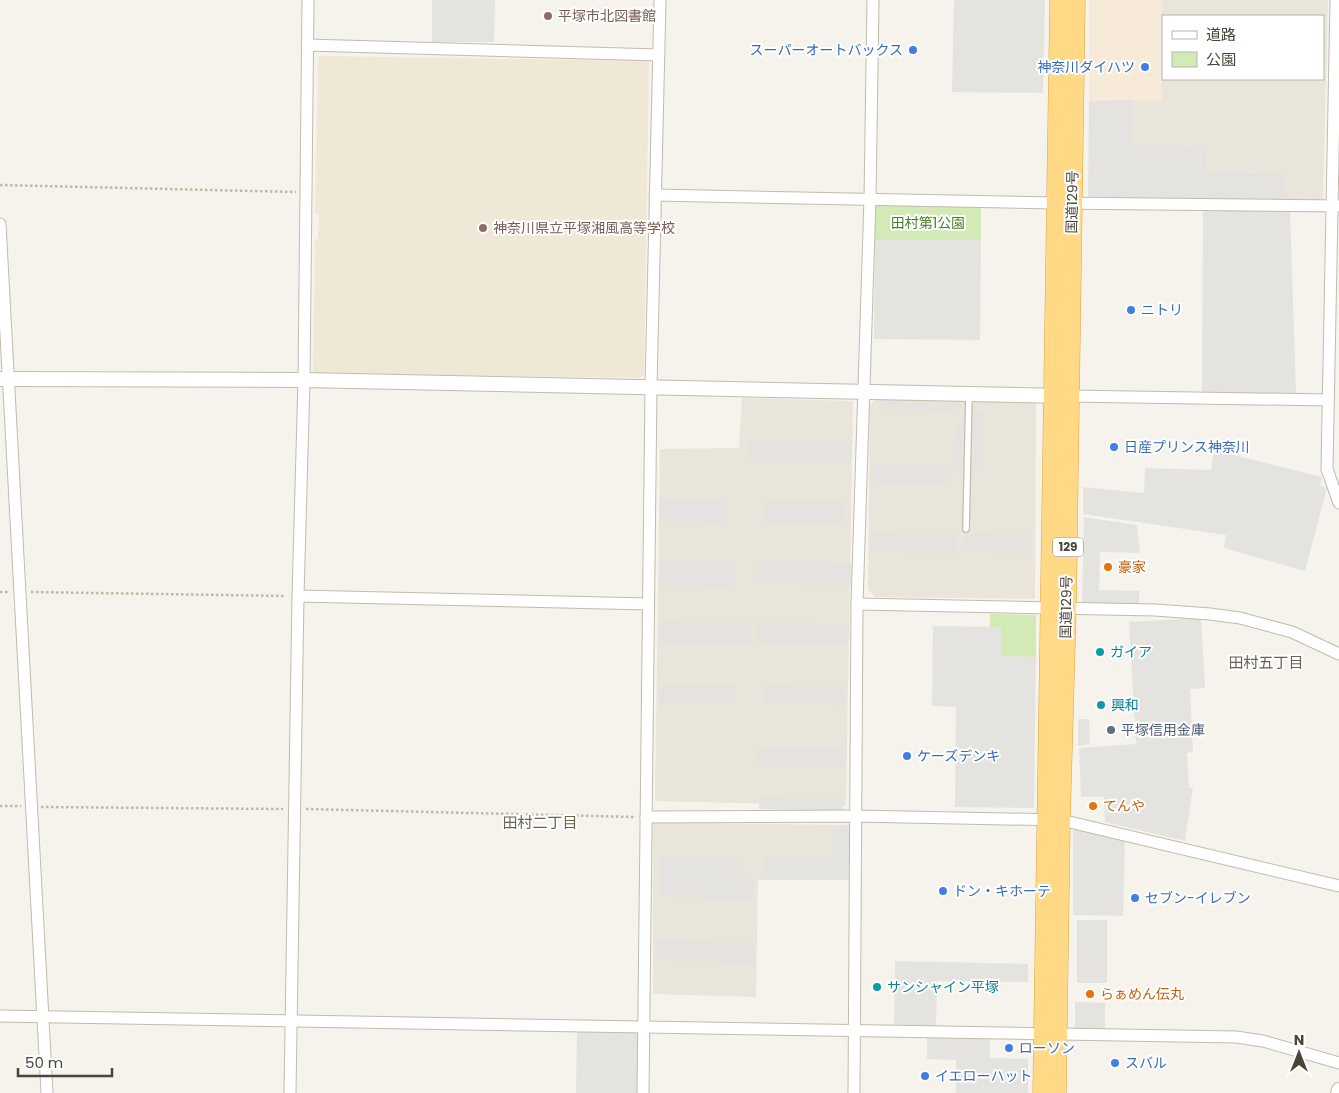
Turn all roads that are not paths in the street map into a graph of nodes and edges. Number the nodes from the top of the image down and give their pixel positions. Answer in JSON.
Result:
{"nodes":[{"id":1,"x":308,"y":0,"type":"edge"},
{"id":2,"x":660,"y":0,"type":"edge"},
{"id":3,"x":873,"y":0,"type":"edge"},
{"id":4,"x":1059,"y":0,"type":"edge"},
{"id":5,"x":1076,"y":0,"type":"edge"},
{"id":6,"x":1336,"y":0,"type":"edge"},
{"id":7,"x":308,"y":45,"type":"junction"},
{"id":8,"x":658,"y":56,"type":"junction"},
{"id":9,"x":655,"y":195,"type":"junction"},
{"id":10,"x":870,"y":199,"type":"junction"},
{"id":11,"x":1064,"y":203,"type":"junction"},
{"id":12,"x":1335,"y":207,"type":"edge"},
{"id":13,"x":0,"y":224,"type":"edge"},
{"id":14,"x":4,"y":379,"type":"edge"},
{"id":15,"x":304,"y":380,"type":"junction"},
{"id":16,"x":651,"y":387,"type":"junction"},
{"id":17,"x":1333,"y":387,"type":"edge"},
{"id":18,"x":863,"y":391,"type":"junction"},
{"id":19,"x":969,"y":394,"type":"junction"},
{"id":20,"x":1061,"y":396,"type":"junction"},
{"id":21,"x":1328,"y":400,"type":"junction"},
{"id":22,"x":1339,"y":503,"type":"edge"},
{"id":23,"x":966,"y":529,"type":"dead end"},
{"id":24,"x":298,"y":596,"type":"junction"},
{"id":25,"x":648,"y":604,"type":"junction"},
{"id":26,"x":857,"y":604,"type":"junction"},
{"id":27,"x":1058,"y":608,"type":"junction"},
{"id":28,"x":1339,"y":654,"type":"edge"},
{"id":29,"x":856,"y":816,"type":"junction"},
{"id":30,"x":646,"y":817,"type":"junction"},
{"id":31,"x":1054,"y":820,"type":"junction"},
{"id":32,"x":1339,"y":886,"type":"edge"},
{"id":33,"x":0,"y":1016,"type":"edge"},
{"id":34,"x":43,"y":1017,"type":"junction"},
{"id":35,"x":292,"y":1022,"type":"junction"},
{"id":36,"x":644,"y":1028,"type":"junction"},
{"id":37,"x":854,"y":1032,"type":"junction"},
{"id":38,"x":1050,"y":1035,"type":"junction"},
{"id":39,"x":1339,"y":1063,"type":"edge"},
{"id":40,"x":47,"y":1093,"type":"edge"},
{"id":41,"x":290,"y":1093,"type":"edge"},
{"id":42,"x":643,"y":1093,"type":"edge"},
{"id":43,"x":854,"y":1093,"type":"edge"},
{"id":44,"x":1042,"y":1093,"type":"edge"},
{"id":45,"x":1057,"y":1093,"type":"edge"}],
"edges":[{"from":1,"to":7,"type":"street"},
{"from":2,"to":8,"type":"street"},
{"from":3,"to":10,"type":"street"},
{"from":4,"to":11,"type":"highway","name":"国道129号","number":"129"},
{"from":5,"to":11,"type":"highway","name":"国道129号","number":"129"},
{"from":6,"to":12,"type":"street"},
{"from":7,"to":8,"type":"street"},
{"from":7,"to":15,"type":"street"},
{"from":8,"to":9,"type":"street"},
{"from":9,"to":10,"type":"street"},
{"from":9,"to":16,"type":"street"},
{"from":10,"to":11,"type":"street"},
{"from":10,"to":18,"type":"street"},
{"from":11,"to":12,"type":"street"},
{"from":11,"to":20,"type":"highway","name":"国道129号","number":"129"},
{"from":12,"to":17,"type":"street"},
{"from":13,"to":14,"type":"street"},
{"from":14,"to":15,"type":"street"},
{"from":14,"to":34,"type":"street"},
{"from":15,"to":16,"type":"street"},
{"from":15,"to":24,"type":"street"},
{"from":16,"to":18,"type":"street"},
{"from":16,"to":25,"type":"street"},
{"from":17,"to":21,"type":"street"},
{"from":18,"to":19,"type":"street"},
{"from":18,"to":26,"type":"street"},
{"from":19,"to":20,"type":"street"},
{"from":19,"to":23,"type":"lane"},
{"from":20,"to":21,"type":"street"},
{"from":20,"to":27,"type":"highway","name":"国道129号","number":"129"},
{"from":21,"to":22,"type":"street"},
{"from":24,"to":25,"type":"street"},
{"from":24,"to":35,"type":"street"},
{"from":25,"to":30,"type":"street"},
{"from":26,"to":27,"type":"street"},
{"from":26,"to":29,"type":"street"},
{"from":27,"to":28,"type":"street"},
{"from":27,"to":31,"type":"highway","name":"国道129号","number":"129"},
{"from":29,"to":30,"type":"street"},
{"from":29,"to":31,"type":"street"},
{"from":29,"to":37,"type":"street"},
{"from":30,"to":36,"type":"street"},
{"from":31,"to":32,"type":"street"},
{"from":31,"to":38,"type":"highway","name":"国道129号","number":"129"},
{"from":33,"to":34,"type":"street"},
{"from":34,"to":35,"type":"street"},
{"from":34,"to":40,"type":"street"},
{"from":35,"to":36,"type":"street"},
{"from":35,"to":41,"type":"street"},
{"from":36,"to":37,"type":"street"},
{"from":36,"to":42,"type":"street"},
{"from":37,"to":38,"type":"street"},
{"from":37,"to":43,"type":"street"},
{"from":38,"to":39,"type":"street"},
{"from":38,"to":44,"type":"highway","name":"国道129号","number":"129"},
{"from":38,"to":45,"type":"highway","name":"国道129号","number":"129"}]}
